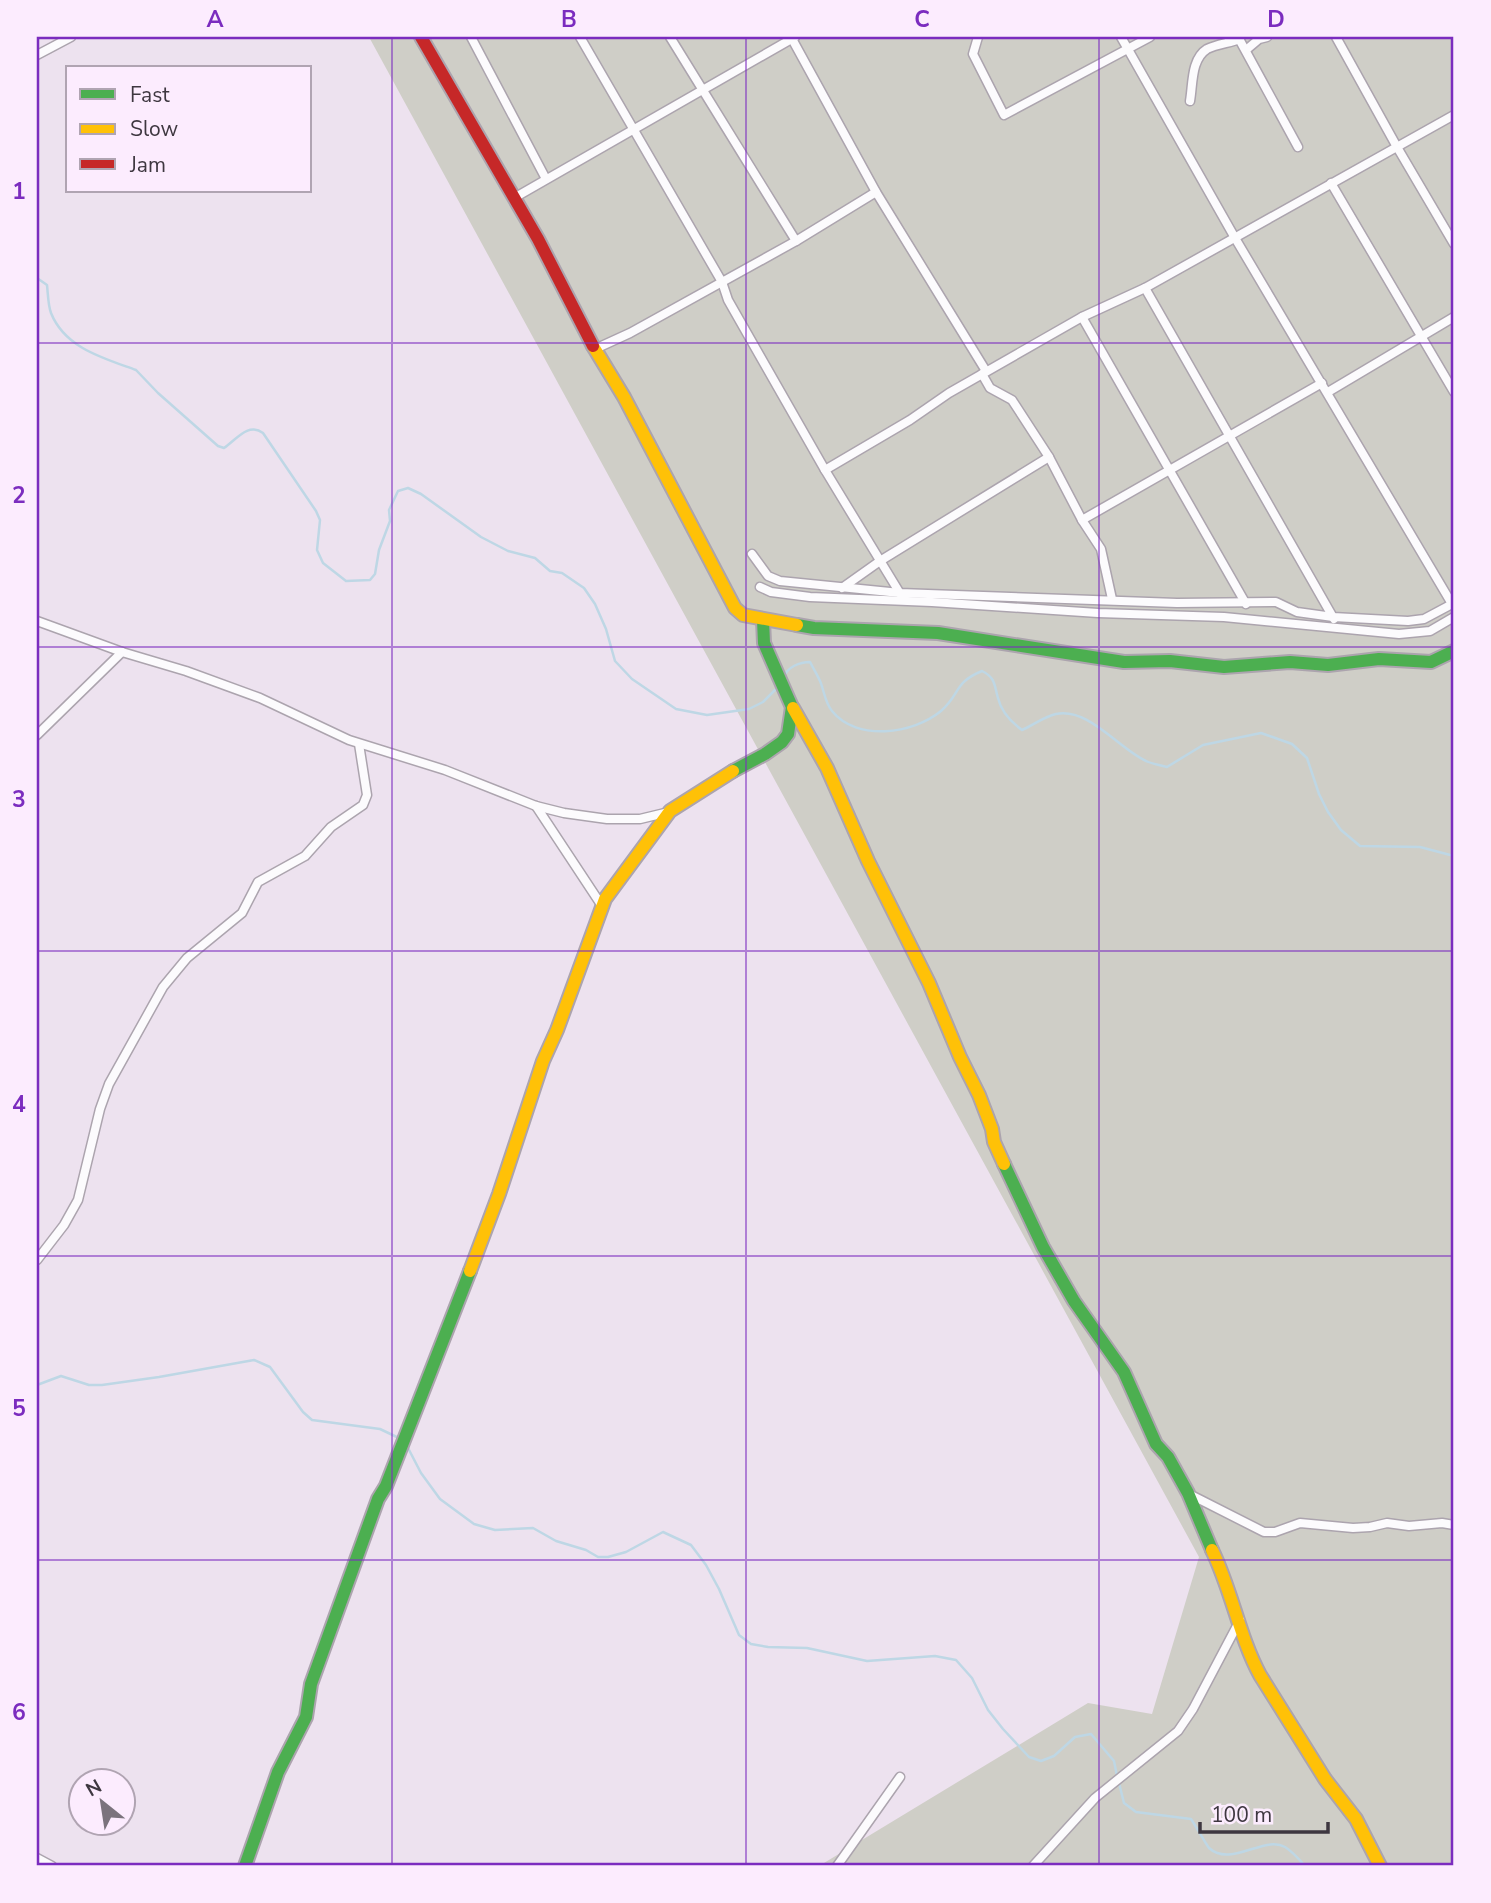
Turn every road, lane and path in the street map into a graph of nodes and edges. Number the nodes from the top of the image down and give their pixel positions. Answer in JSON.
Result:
{"nodes":[{"id":1,"x":71,"y":37,"type":"edge"},
{"id":2,"x":421,"y":37,"type":"edge"},
{"id":3,"x":471,"y":37,"type":"edge"},
{"id":4,"x":580,"y":37,"type":"edge"},
{"id":5,"x":670,"y":37,"type":"edge"},
{"id":6,"x":793,"y":37,"type":"edge"},
{"id":7,"x":978,"y":37,"type":"edge"},
{"id":8,"x":1121,"y":37,"type":"edge"},
{"id":9,"x":1150,"y":37,"type":"edge"},
{"id":10,"x":1267,"y":37,"type":"edge"},
{"id":11,"x":1336,"y":37,"type":"edge"},
{"id":12,"x":1239,"y":38,"type":"edge"},
{"id":13,"x":1128,"y":49,"type":"junction"},
{"id":14,"x":1246,"y":50,"type":"junction"},
{"id":15,"x":37,"y":55,"type":"edge"},
{"id":16,"x":704,"y":90,"type":"junction"},
{"id":17,"x":1191,"y":101,"type":"dead end"},
{"id":18,"x":1454,"y":114,"type":"edge"},
{"id":19,"x":634,"y":129,"type":"junction"},
{"id":20,"x":1298,"y":147,"type":"dead end"},
{"id":21,"x":1397,"y":147,"type":"junction"},
{"id":22,"x":546,"y":179,"type":"junction"},
{"id":23,"x":1331,"y":183,"type":"junction"},
{"id":24,"x":876,"y":192,"type":"junction"},
{"id":25,"x":514,"y":198,"type":"junction"},
{"id":26,"x":1235,"y":238,"type":"junction"},
{"id":27,"x":796,"y":241,"type":"junction"},
{"id":28,"x":1454,"y":244,"type":"edge"},
{"id":29,"x":722,"y":282,"type":"junction"},
{"id":30,"x":1145,"y":288,"type":"junction"},
{"id":31,"x":1082,"y":317,"type":"junction"},
{"id":32,"x":1454,"y":317,"type":"edge"},
{"id":33,"x":1421,"y":336,"type":"junction"},
{"id":34,"x":595,"y":349,"type":"junction"},
{"id":35,"x":984,"y":373,"type":"junction"},
{"id":36,"x":1322,"y":383,"type":"junction"},
{"id":37,"x":1328,"y":392,"type":"junction"},
{"id":38,"x":1454,"y":392,"type":"edge"},
{"id":39,"x":1227,"y":436,"type":"junction"},
{"id":40,"x":1049,"y":457,"type":"junction"},
{"id":41,"x":825,"y":470,"type":"junction"},
{"id":42,"x":1170,"y":470,"type":"junction"},
{"id":43,"x":1082,"y":520,"type":"junction"},
{"id":44,"x":752,"y":554,"type":"dead end"},
{"id":45,"x":880,"y":561,"type":"junction"},
{"id":46,"x":760,"y":587,"type":"dead end"},
{"id":47,"x":842,"y":588,"type":"junction"},
{"id":48,"x":900,"y":593,"type":"junction"},
{"id":49,"x":1112,"y":599,"type":"junction"},
{"id":50,"x":905,"y":601,"type":"junction"},
{"id":51,"x":1177,"y":603,"type":"junction"},
{"id":52,"x":1453,"y":603,"type":"edge"},
{"id":53,"x":1245,"y":604,"type":"junction"},
{"id":54,"x":1179,"y":615,"type":"junction"},
{"id":55,"x":1333,"y":617,"type":"junction"},
{"id":56,"x":1454,"y":617,"type":"edge"},
{"id":57,"x":1362,"y":619,"type":"junction"},
{"id":58,"x":763,"y":620,"type":"junction"},
{"id":59,"x":37,"y":621,"type":"edge"},
{"id":60,"x":1336,"y":629,"type":"junction"},
{"id":61,"x":1361,"y":630,"type":"junction"},
{"id":62,"x":122,"y":652,"type":"junction"},
{"id":63,"x":1454,"y":652,"type":"edge"},
{"id":64,"x":792,"y":707,"type":"junction"},
{"id":65,"x":37,"y":735,"type":"edge"},
{"id":66,"x":359,"y":744,"type":"junction"},
{"id":67,"x":536,"y":806,"type":"junction"},
{"id":68,"x":670,"y":811,"type":"junction"},
{"id":69,"x":602,"y":906,"type":"junction"},
{"id":70,"x":37,"y":1260,"type":"edge"},
{"id":71,"x":1188,"y":1493,"type":"junction"},
{"id":72,"x":1454,"y":1525,"type":"edge"},
{"id":73,"x":1240,"y":1620,"type":"junction"},
{"id":74,"x":900,"y":1777,"type":"dead end"},
{"id":75,"x":37,"y":1858,"type":"edge"},
{"id":76,"x":52,"y":1866,"type":"edge"},
{"id":77,"x":244,"y":1866,"type":"edge"},
{"id":78,"x":836,"y":1866,"type":"edge"},
{"id":79,"x":1032,"y":1866,"type":"edge"},
{"id":80,"x":1380,"y":1866,"type":"edge"}],
"edges":[{"from":1,"to":15,"type":"street"},
{"from":2,"to":25,"type":"street"},
{"from":3,"to":22,"type":"street"},
{"from":4,"to":19,"type":"street"},
{"from":5,"to":16,"type":"street"},
{"from":6,"to":16,"type":"street"},
{"from":6,"to":24,"type":"street"},
{"from":7,"to":13,"type":"street"},
{"from":8,"to":13,"type":"street"},
{"from":9,"to":13,"type":"street"},
{"from":10,"to":14,"type":"street"},
{"from":11,"to":21,"type":"street"},
{"from":12,"to":14,"type":"street"},
{"from":12,"to":17,"type":"street"},
{"from":13,"to":26,"type":"street"},
{"from":14,"to":20,"type":"street"},
{"from":16,"to":19,"type":"street"},
{"from":16,"to":27,"type":"street"},
{"from":18,"to":21,"type":"street"},
{"from":19,"to":22,"type":"street"},
{"from":19,"to":29,"type":"street"},
{"from":21,"to":23,"type":"street"},
{"from":21,"to":28,"type":"street"},
{"from":22,"to":25,"type":"street"},
{"from":23,"to":26,"type":"street"},
{"from":23,"to":33,"type":"street"},
{"from":24,"to":27,"type":"street"},
{"from":24,"to":35,"type":"street"},
{"from":25,"to":34,"type":"street"},
{"from":26,"to":30,"type":"street"},
{"from":26,"to":36,"type":"street"},
{"from":27,"to":29,"type":"street"},
{"from":29,"to":34,"type":"street"},
{"from":29,"to":41,"type":"street"},
{"from":30,"to":31,"type":"street"},
{"from":30,"to":39,"type":"street"},
{"from":31,"to":35,"type":"street"},
{"from":31,"to":42,"type":"street"},
{"from":32,"to":33,"type":"street"},
{"from":33,"to":37,"type":"street"},
{"from":33,"to":38,"type":"street"},
{"from":34,"to":58,"type":"street"},
{"from":35,"to":40,"type":"street"},
{"from":35,"to":41,"type":"street"},
{"from":36,"to":37,"type":"street"},
{"from":36,"to":39,"type":"street"},
{"from":37,"to":52,"type":"street"},
{"from":39,"to":42,"type":"street"},
{"from":39,"to":55,"type":"street"},
{"from":40,"to":43,"type":"street"},
{"from":40,"to":45,"type":"street"},
{"from":41,"to":45,"type":"street"},
{"from":42,"to":43,"type":"street"},
{"from":42,"to":53,"type":"street"},
{"from":43,"to":49,"type":"street"},
{"from":44,"to":47,"type":"street"},
{"from":45,"to":47,"type":"street"},
{"from":45,"to":48,"type":"street"},
{"from":46,"to":50,"type":"street"},
{"from":47,"to":48,"type":"street"},
{"from":48,"to":49,"type":"street"},
{"from":48,"to":50,"type":"street"},
{"from":49,"to":51,"type":"street"},
{"from":50,"to":54,"type":"street"},
{"from":51,"to":53,"type":"street"},
{"from":51,"to":54,"type":"street"},
{"from":52,"to":57,"type":"street"},
{"from":53,"to":55,"type":"street"},
{"from":54,"to":60,"type":"street"},
{"from":55,"to":57,"type":"street"},
{"from":55,"to":60,"type":"street"},
{"from":56,"to":61,"type":"street"},
{"from":57,"to":61,"type":"street"},
{"from":58,"to":63,"type":"street"},
{"from":58,"to":64,"type":"street"},
{"from":59,"to":62,"type":"street"},
{"from":60,"to":61,"type":"street"},
{"from":62,"to":65,"type":"street"},
{"from":62,"to":66,"type":"street"},
{"from":64,"to":68,"type":"street"},
{"from":64,"to":71,"type":"street"},
{"from":66,"to":67,"type":"street"},
{"from":66,"to":70,"type":"street"},
{"from":67,"to":68,"type":"street"},
{"from":67,"to":69,"type":"street"},
{"from":68,"to":69,"type":"street"},
{"from":69,"to":77,"type":"street"},
{"from":71,"to":72,"type":"street"},
{"from":71,"to":73,"type":"street"},
{"from":73,"to":79,"type":"street"},
{"from":73,"to":80,"type":"street"},
{"from":74,"to":78,"type":"street"},
{"from":75,"to":76,"type":"street"}]}
